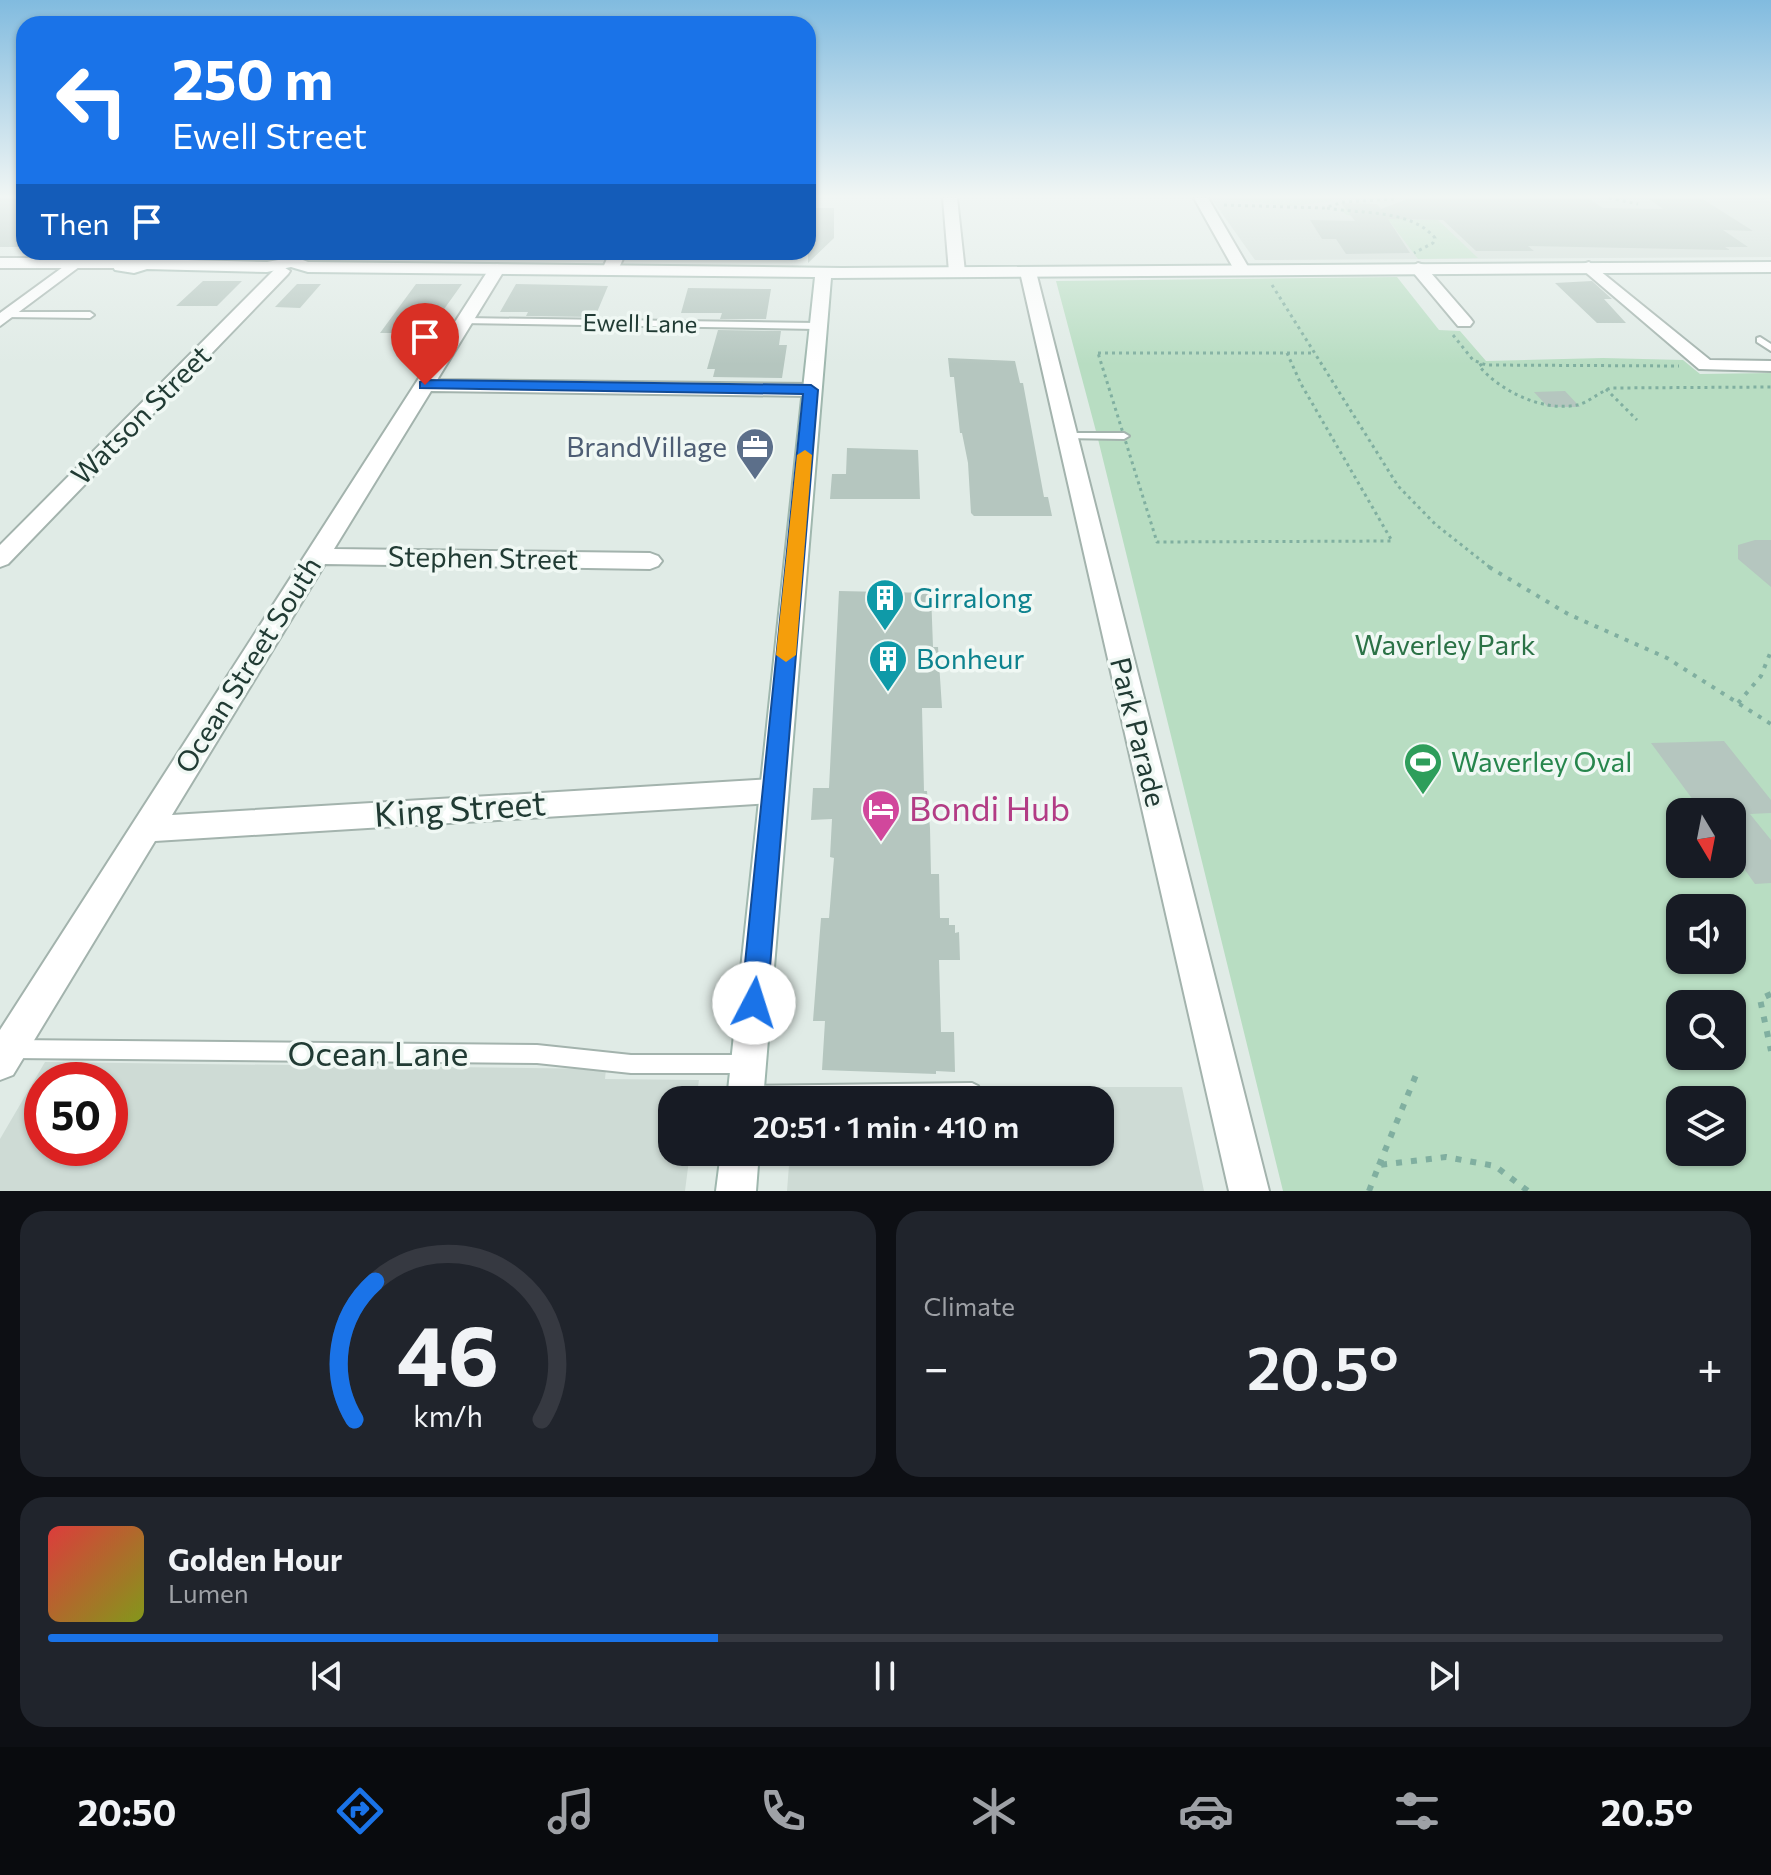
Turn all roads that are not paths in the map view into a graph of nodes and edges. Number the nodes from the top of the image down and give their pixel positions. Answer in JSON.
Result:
{"nodes":[{"id":1,"x":955,"y":254,"type":"edge"},
{"id":2,"x":1233,"y":254,"type":"edge"},
{"id":3,"x":143,"y":260,"type":"edge"},
{"id":4,"x":174,"y":260,"type":"edge"},
{"id":5,"x":614,"y":260,"type":"edge"},
{"id":6,"x":0,"y":263,"type":"edge"},
{"id":7,"x":74,"y":264,"type":"junction"},
{"id":8,"x":1416,"y":264,"type":"junction"},
{"id":9,"x":1589,"y":267,"type":"junction"},
{"id":10,"x":1771,"y":267,"type":"edge"},
{"id":11,"x":287,"y":268,"type":"junction"},
{"id":12,"x":497,"y":269,"type":"junction"},
{"id":13,"x":610,"y":270,"type":"junction"},
{"id":14,"x":1242,"y":270,"type":"junction"},
{"id":15,"x":957,"y":272,"type":"junction"},
{"id":16,"x":1028,"y":272,"type":"junction"},
{"id":17,"x":823,"y":273,"type":"junction"},
{"id":18,"x":6,"y":314,"type":"edge"},
{"id":19,"x":90,"y":315,"type":"dead end"},
{"id":20,"x":465,"y":321,"type":"junction"},
{"id":21,"x":816,"y":326,"type":"junction"},
{"id":22,"x":1458,"y":327,"type":"road end"},
{"id":23,"x":1760,"y":340,"type":"dead end"},
{"id":24,"x":1771,"y":348,"type":"edge"},
{"id":25,"x":1771,"y":366,"type":"edge"},
{"id":26,"x":425,"y":385,"type":"junction"},
{"id":27,"x":811,"y":390,"type":"junction"},
{"id":28,"x":1066,"y":436,"type":"junction"},
{"id":29,"x":1124,"y":436,"type":"road end"},
{"id":30,"x":316,"y":556,"type":"junction"},
{"id":31,"x":0,"y":559,"type":"edge"},
{"id":32,"x":650,"y":561,"type":"dead end"},
{"id":33,"x":774,"y":791,"type":"junction"},
{"id":34,"x":147,"y":829,"type":"junction"},
{"id":35,"x":4,"y":1056,"type":"edge"},
{"id":36,"x":748,"y":1064,"type":"junction"},
{"id":37,"x":746,"y":1086,"type":"edge"},
{"id":38,"x":739,"y":1166,"type":"edge"},
{"id":39,"x":736,"y":1191,"type":"edge"},
{"id":40,"x":1249,"y":1191,"type":"edge"}],
"edges":[{"from":1,"to":15,"type":"street"},
{"from":2,"to":14,"type":"street"},
{"from":3,"to":7,"type":"street"},
{"from":4,"to":11,"type":"street"},
{"from":5,"to":13,"type":"street"},
{"from":6,"to":7,"type":"street"},
{"from":7,"to":18,"type":"street"},
{"from":8,"to":9,"type":"street"},
{"from":8,"to":14,"type":"street"},
{"from":8,"to":22,"type":"street"},
{"from":9,"to":10,"type":"street"},
{"from":9,"to":25,"type":"street"},
{"from":11,"to":12,"type":"street"},
{"from":11,"to":31,"type":"street","name":"Watson Street"},
{"from":12,"to":13,"type":"street"},
{"from":12,"to":20,"type":"street","name":"Ocean Street South"},
{"from":13,"to":17,"type":"street"},
{"from":14,"to":16,"type":"street"},
{"from":15,"to":16,"type":"street"},
{"from":15,"to":17,"type":"street"},
{"from":16,"to":28,"type":"street","name":"Park Parade"},
{"from":17,"to":21,"type":"street"},
{"from":18,"to":19,"type":"lane"},
{"from":20,"to":21,"type":"lane","name":"Ewell Lane"},
{"from":20,"to":26,"type":"street","name":"Ocean Street South"},
{"from":21,"to":27,"type":"street"},
{"from":23,"to":24,"type":"lane"},
{"from":26,"to":27,"type":"street"},
{"from":26,"to":30,"type":"street","name":"Ocean Street South"},
{"from":27,"to":33,"type":"street"},
{"from":28,"to":29,"type":"lane"},
{"from":28,"to":40,"type":"street","name":"Park Parade"},
{"from":30,"to":32,"type":"street","name":"Stephen Street"},
{"from":30,"to":34,"type":"street","name":"Ocean Street South"},
{"from":33,"to":34,"type":"street","name":"King Street"},
{"from":33,"to":36,"type":"street"},
{"from":34,"to":35,"type":"street","name":"Ocean Street South"},
{"from":35,"to":36,"type":"lane","name":"Ocean Lane"},
{"from":36,"to":37,"type":"street"},
{"from":38,"to":39,"type":"street"}]}
